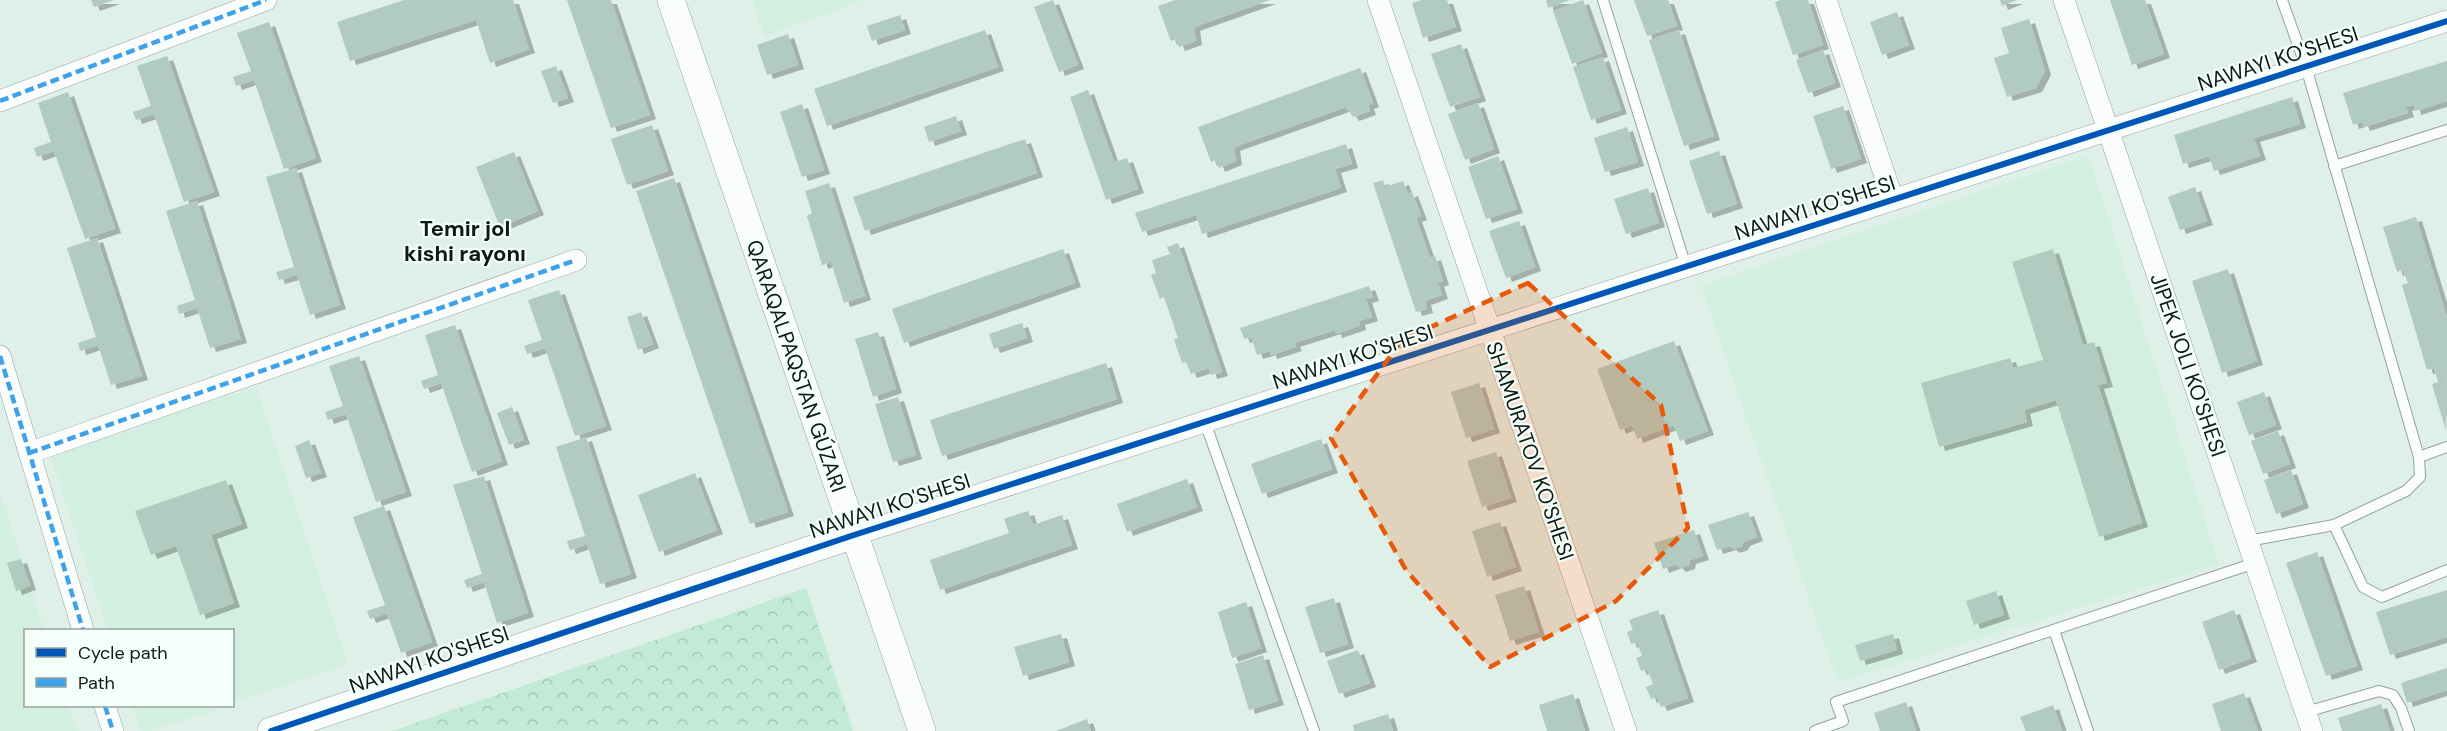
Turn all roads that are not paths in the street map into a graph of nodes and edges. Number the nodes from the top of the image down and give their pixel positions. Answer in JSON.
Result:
{"nodes":[{"id":1,"x":266,"y":0,"type":"edge"},
{"id":2,"x":671,"y":0,"type":"edge"},
{"id":3,"x":1377,"y":0,"type":"edge"},
{"id":4,"x":1603,"y":0,"type":"edge"},
{"id":5,"x":1826,"y":0,"type":"edge"},
{"id":6,"x":2064,"y":0,"type":"edge"},
{"id":7,"x":2282,"y":0,"type":"edge"},
{"id":8,"x":2447,"y":21,"type":"edge"},
{"id":9,"x":2306,"y":67,"type":"junction"},
{"id":10,"x":0,"y":101,"type":"edge"},
{"id":11,"x":2447,"y":129,"type":"edge"},
{"id":12,"x":2108,"y":130,"type":"junction"},
{"id":13,"x":2334,"y":165,"type":"junction"},
{"id":14,"x":1893,"y":200,"type":"junction"},
{"id":15,"x":576,"y":260,"type":"dead end"},
{"id":16,"x":1686,"y":267,"type":"junction"},
{"id":17,"x":1490,"y":330,"type":"junction"},
{"id":18,"x":0,"y":356,"type":"edge"},
{"id":19,"x":1205,"y":422,"type":"junction"},
{"id":20,"x":2447,"y":447,"type":"edge"},
{"id":21,"x":29,"y":453,"type":"junction"},
{"id":22,"x":2419,"y":457,"type":"junction"},
{"id":23,"x":2334,"y":525,"type":"junction"},
{"id":24,"x":854,"y":535,"type":"junction"},
{"id":25,"x":2248,"y":541,"type":"junction"},
{"id":26,"x":2255,"y":563,"type":"junction"},
{"id":27,"x":2447,"y":570,"type":"edge"},
{"id":28,"x":83,"y":629,"type":"edge"},
{"id":29,"x":2054,"y":630,"type":"junction"},
{"id":30,"x":106,"y":707,"type":"edge"},
{"id":31,"x":2309,"y":722,"type":"edge"},
{"id":32,"x":1845,"y":726,"type":"edge"},
{"id":33,"x":113,"y":731,"type":"edge"},
{"id":34,"x":270,"y":731,"type":"edge"},
{"id":35,"x":922,"y":731,"type":"edge"},
{"id":36,"x":1314,"y":731,"type":"edge"},
{"id":37,"x":1626,"y":731,"type":"edge"},
{"id":38,"x":1815,"y":731,"type":"edge"},
{"id":39,"x":2088,"y":731,"type":"edge"},
{"id":40,"x":2409,"y":731,"type":"edge"}],
"edges":[{"from":1,"to":10,"type":"street"},
{"from":2,"to":24,"type":"street"},
{"from":3,"to":17,"type":"street","name":"SHAMURATOV KO'SHESI"},
{"from":4,"to":16,"type":"lane"},
{"from":5,"to":14,"type":"street"},
{"from":6,"to":12,"type":"street","name":"JIPEK JOLI KO'SHESI"},
{"from":7,"to":9,"type":"lane"},
{"from":8,"to":9,"type":"street","name":"NAWAYI KO'SHESI"},
{"from":9,"to":12,"type":"street","name":"NAWAYI KO'SHESI"},
{"from":9,"to":13,"type":"lane"},
{"from":11,"to":13,"type":"lane"},
{"from":12,"to":14,"type":"street","name":"NAWAYI KO'SHESI"},
{"from":12,"to":25,"type":"street","name":"JIPEK JOLI KO'SHESI"},
{"from":13,"to":22,"type":"lane"},
{"from":14,"to":16,"type":"street","name":"NAWAYI KO'SHESI"},
{"from":15,"to":21,"type":"street"},
{"from":16,"to":17,"type":"street","name":"NAWAYI KO'SHESI"},
{"from":17,"to":19,"type":"street","name":"NAWAYI KO'SHESI"},
{"from":17,"to":37,"type":"street","name":"SHAMURATOV KO'SHESI"},
{"from":18,"to":21,"type":"street"},
{"from":19,"to":24,"type":"street","name":"NAWAYI KO'SHESI"},
{"from":19,"to":36,"type":"lane"},
{"from":20,"to":22,"type":"lane"},
{"from":21,"to":28,"type":"street"},
{"from":22,"to":23,"type":"lane"},
{"from":23,"to":25,"type":"lane"},
{"from":23,"to":27,"type":"lane"},
{"from":24,"to":34,"type":"street","name":"NAWAYI KO'SHESI"},
{"from":24,"to":35,"type":"street"},
{"from":25,"to":26,"type":"street","name":"JIPEK JOLI KO'SHESI"},
{"from":26,"to":29,"type":"lane"},
{"from":26,"to":31,"type":"street","name":"JIPEK JOLI KO'SHESI"},
{"from":29,"to":32,"type":"lane"},
{"from":29,"to":39,"type":"lane"},
{"from":30,"to":33,"type":"street"},
{"from":31,"to":40,"type":"lane"},
{"from":32,"to":38,"type":"lane"}]}
